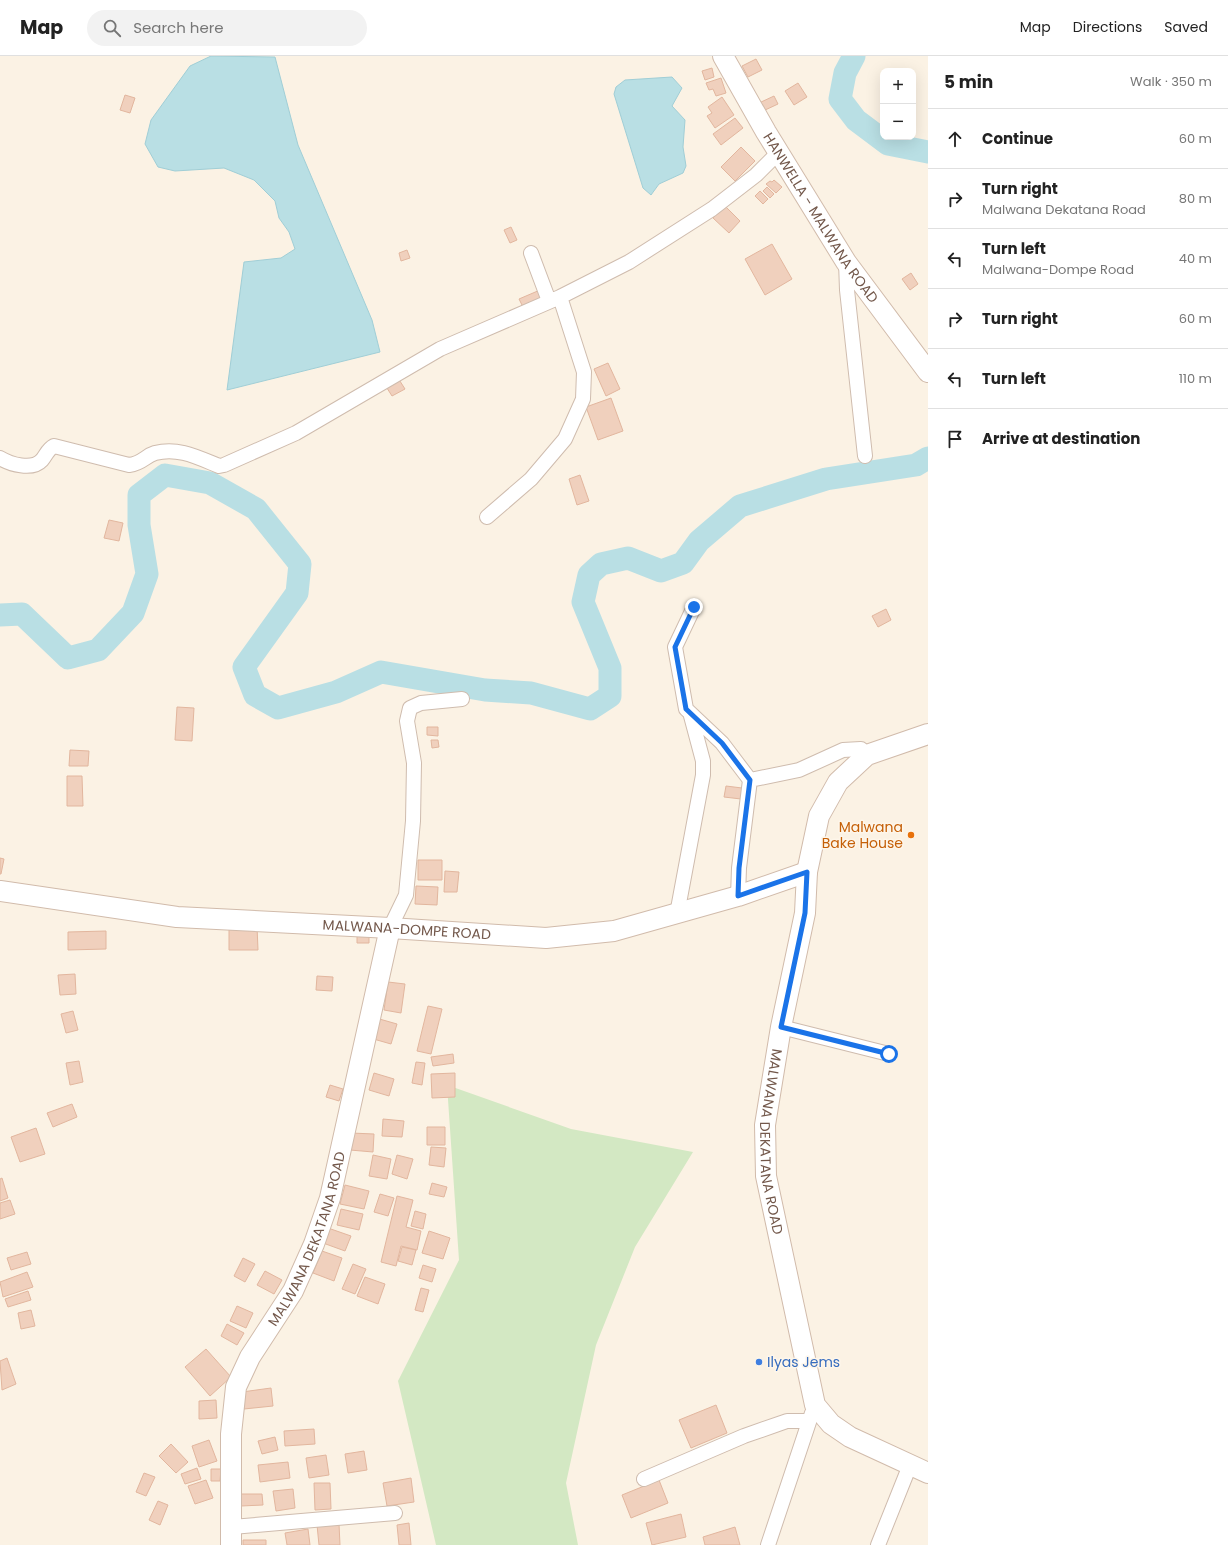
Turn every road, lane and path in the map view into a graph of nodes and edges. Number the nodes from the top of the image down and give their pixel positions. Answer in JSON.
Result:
{"nodes":[{"id":1,"x":723,"y":56,"type":"edge"},
{"id":2,"x":779,"y":152,"type":"junction"},
{"id":3,"x":531,"y":253,"type":"dead end"},
{"id":4,"x":846,"y":262,"type":"junction"},
{"id":5,"x":554,"y":299,"type":"junction"},
{"id":6,"x":928,"y":372,"type":"edge"},
{"id":7,"x":865,"y":456,"type":"dead end"},
{"id":8,"x":0,"y":458,"type":"edge"},
{"id":9,"x":487,"y":518,"type":"dead end"},
{"id":10,"x":694,"y":607,"type":"dead end"},
{"id":11,"x":462,"y":699,"type":"dead end"},
{"id":12,"x":691,"y":716,"type":"junction"},
{"id":13,"x":928,"y":734,"type":"edge"},
{"id":14,"x":867,"y":756,"type":"junction"},
{"id":15,"x":750,"y":780,"type":"junction"},
{"id":16,"x":807,"y":872,"type":"junction"},
{"id":17,"x":0,"y":891,"type":"edge"},
{"id":18,"x":738,"y":896,"type":"junction"},
{"id":19,"x":677,"y":914,"type":"junction"},
{"id":20,"x":390,"y":928,"type":"junction"},
{"id":21,"x":781,"y":1027,"type":"junction"},
{"id":22,"x":889,"y":1054,"type":"dead end"},
{"id":23,"x":812,"y":1413,"type":"junction"},
{"id":24,"x":919,"y":1469,"type":"edge"},
{"id":25,"x":644,"y":1479,"type":"dead end"},
{"id":26,"x":395,"y":1513,"type":"dead end"},
{"id":27,"x":231,"y":1536,"type":"edge"},
{"id":28,"x":768,"y":1545,"type":"edge"},
{"id":29,"x":878,"y":1545,"type":"edge"}],
"edges":[{"from":1,"to":2,"type":"street","name":"HANWELLA - MALWANA ROAD"},
{"from":2,"to":4,"type":"street","name":"HANWELLA - MALWANA ROAD"},
{"from":2,"to":5,"type":"street"},
{"from":3,"to":5,"type":"street"},
{"from":4,"to":6,"type":"street","name":"HANWELLA - MALWANA ROAD"},
{"from":4,"to":7,"type":"street"},
{"from":5,"to":8,"type":"street"},
{"from":5,"to":9,"type":"street"},
{"from":10,"to":12,"type":"street"},
{"from":11,"to":20,"type":"street"},
{"from":12,"to":15,"type":"street"},
{"from":12,"to":19,"type":"street"},
{"from":13,"to":14,"type":"street","name":"MALWANA DEKATANA ROAD"},
{"from":14,"to":15,"type":"street"},
{"from":14,"to":16,"type":"street","name":"MALWANA DEKATANA ROAD"},
{"from":15,"to":18,"type":"street"},
{"from":16,"to":18,"type":"street","name":"MALWANA-DOMPE ROAD"},
{"from":16,"to":21,"type":"street","name":"MALWANA DEKATANA ROAD"},
{"from":17,"to":20,"type":"street","name":"MALWANA-DOMPE ROAD"},
{"from":18,"to":19,"type":"street","name":"MALWANA-DOMPE ROAD"},
{"from":19,"to":20,"type":"street","name":"MALWANA-DOMPE ROAD"},
{"from":20,"to":27,"type":"street","name":"MALWANA DEKATANA ROAD"},
{"from":21,"to":22,"type":"street"},
{"from":21,"to":23,"type":"street","name":"MALWANA DEKATANA ROAD"},
{"from":23,"to":24,"type":"street","name":"MALWANA DEKATANA ROAD"},
{"from":23,"to":25,"type":"street"},
{"from":23,"to":28,"type":"street"},
{"from":24,"to":29,"type":"street"},
{"from":26,"to":27,"type":"street"}]}
